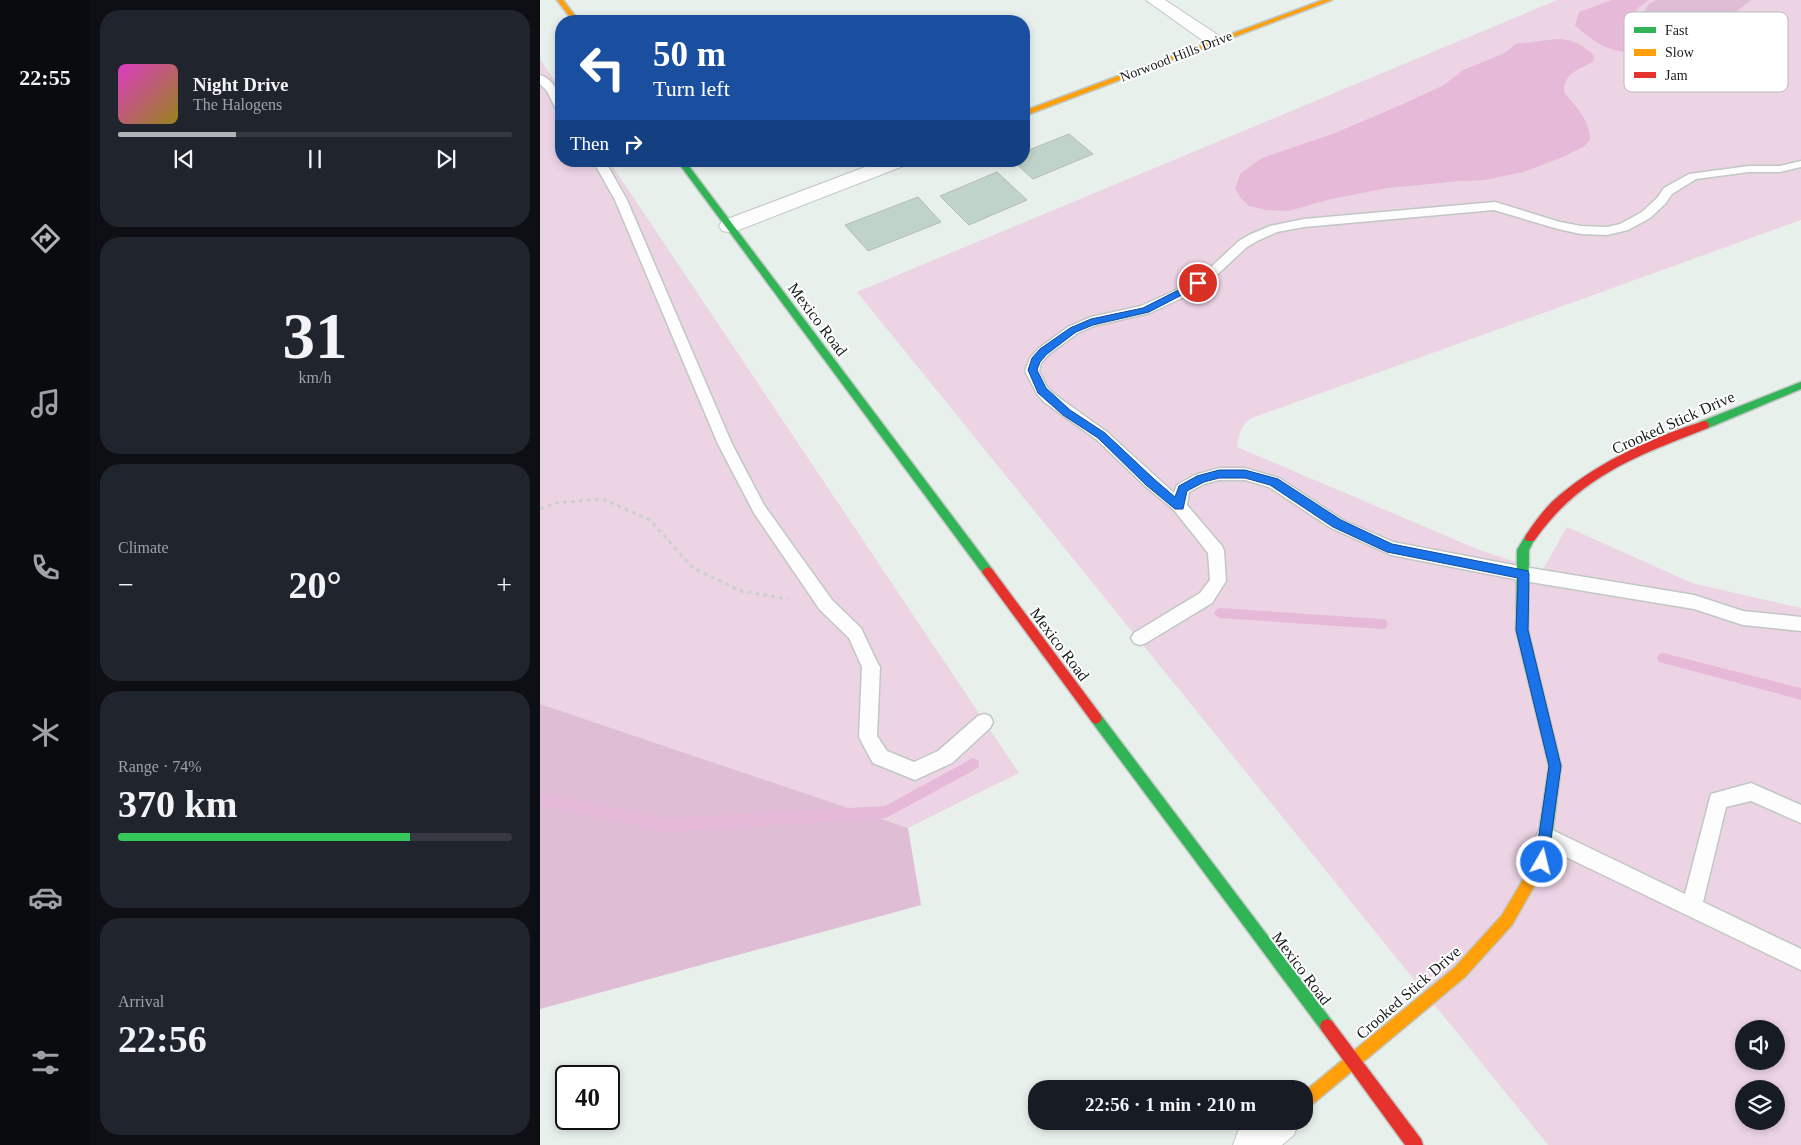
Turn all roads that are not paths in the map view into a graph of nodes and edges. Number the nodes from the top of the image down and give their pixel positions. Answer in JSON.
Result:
{"nodes":[{"id":1,"x":560,"y":0,"type":"edge"},
{"id":2,"x":1154,"y":0,"type":"edge"},
{"id":3,"x":1330,"y":0,"type":"edge"},
{"id":4,"x":571,"y":15,"type":"edge"},
{"id":5,"x":1216,"y":41,"type":"junction"},
{"id":6,"x":540,"y":78,"type":"edge"},
{"id":7,"x":555,"y":96,"type":"edge"},
{"id":8,"x":1030,"y":112,"type":"edge"},
{"id":9,"x":1801,"y":164,"type":"edge"},
{"id":10,"x":603,"y":167,"type":"edge"},
{"id":11,"x":685,"y":167,"type":"edge"},
{"id":12,"x":883,"y":167,"type":"edge"},
{"id":13,"x":729,"y":226,"type":"junction"},
{"id":14,"x":1801,"y":385,"type":"edge"},
{"id":15,"x":1179,"y":506,"type":"junction"},
{"id":16,"x":1524,"y":574,"type":"junction"},
{"id":17,"x":1801,"y":624,"type":"edge"},
{"id":18,"x":1140,"y":638,"type":"dead end"},
{"id":19,"x":984,"y":722,"type":"dead end"},
{"id":20,"x":1801,"y":814,"type":"edge"},
{"id":21,"x":1546,"y":837,"type":"junction"},
{"id":22,"x":1692,"y":907,"type":"junction"},
{"id":23,"x":1801,"y":960,"type":"edge"},
{"id":24,"x":1353,"y":1061,"type":"junction"},
{"id":25,"x":1313,"y":1094,"type":"edge"},
{"id":26,"x":1270,"y":1130,"type":"edge"},
{"id":27,"x":1252,"y":1145,"type":"edge"},
{"id":28,"x":1414,"y":1145,"type":"edge"}],
"edges":[{"from":1,"to":4,"type":"street"},
{"from":2,"to":5,"type":"street"},
{"from":3,"to":5,"type":"street","name":"Norwood Hills Drive"},
{"from":5,"to":8,"type":"street","name":"Norwood Hills Drive"},
{"from":6,"to":7,"type":"lane"},
{"from":9,"to":15,"type":"lane"},
{"from":10,"to":19,"type":"lane"},
{"from":11,"to":13,"type":"street","name":"Mexico Road"},
{"from":12,"to":13,"type":"street"},
{"from":13,"to":24,"type":"street","name":"Mexico Road"},
{"from":14,"to":16,"type":"street","name":"Crooked Stick Drive"},
{"from":15,"to":16,"type":"lane"},
{"from":15,"to":18,"type":"lane"},
{"from":16,"to":17,"type":"lane"},
{"from":16,"to":21,"type":"street","name":"Crooked Stick Drive"},
{"from":20,"to":22,"type":"lane"},
{"from":21,"to":22,"type":"lane"},
{"from":21,"to":24,"type":"street","name":"Crooked Stick Drive"},
{"from":22,"to":23,"type":"lane"},
{"from":24,"to":25,"type":"street","name":"Crooked Stick Drive"},
{"from":24,"to":28,"type":"street","name":"Mexico Road"},
{"from":26,"to":27,"type":"street"}]}
